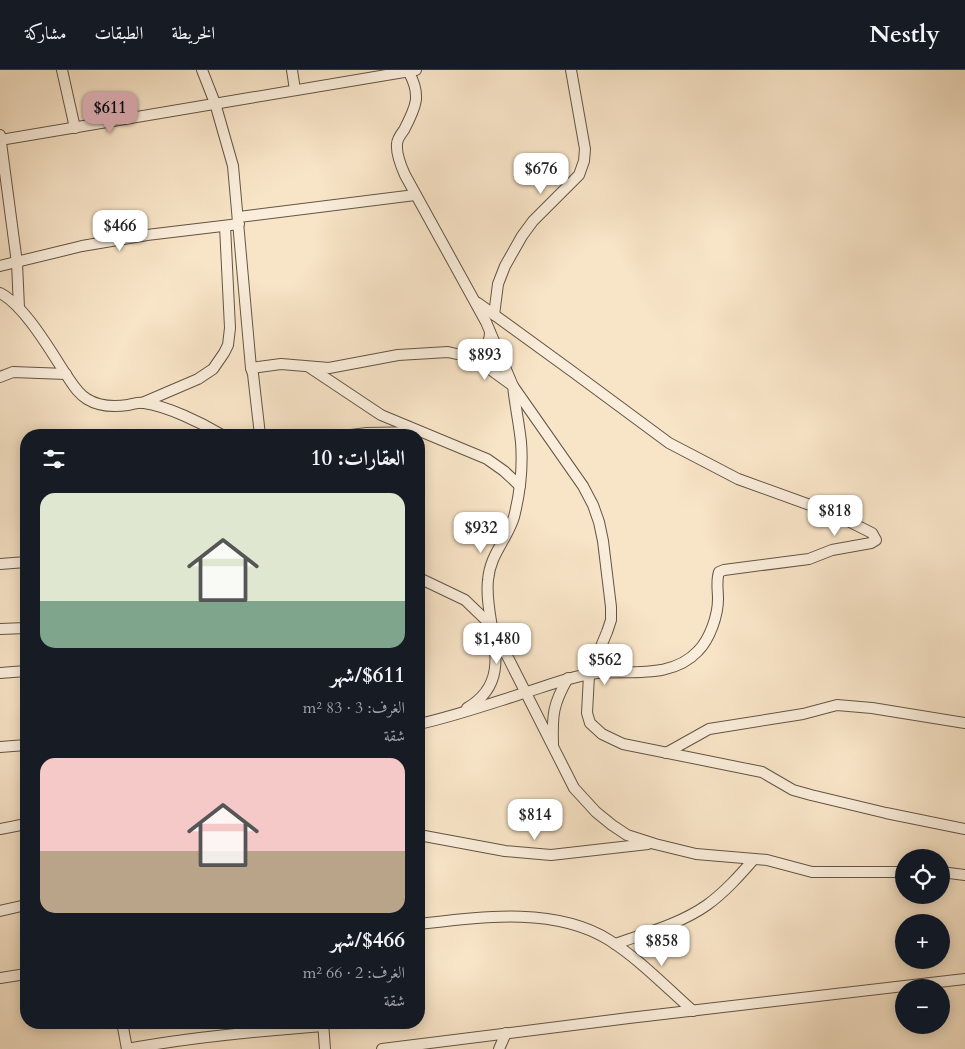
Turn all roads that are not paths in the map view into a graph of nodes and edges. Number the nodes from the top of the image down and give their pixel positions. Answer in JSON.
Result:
{"nodes":[{"id":1,"x":62,"y":70,"type":"edge"},
{"id":2,"x":202,"y":70,"type":"edge"},
{"id":3,"x":292,"y":70,"type":"edge"},
{"id":4,"x":571,"y":70,"type":"edge"},
{"id":5,"x":412,"y":71,"type":"edge"},
{"id":6,"x":368,"y":74,"type":"edge"},
{"id":7,"x":295,"y":90,"type":"junction"},
{"id":8,"x":215,"y":103,"type":"junction"},
{"id":9,"x":75,"y":128,"type":"junction"},
{"id":10,"x":0,"y":138,"type":"edge"},
{"id":11,"x":415,"y":195,"type":"junction"},
{"id":12,"x":239,"y":221,"type":"junction"},
{"id":13,"x":225,"y":226,"type":"junction"},
{"id":14,"x":17,"y":263,"type":"junction"},
{"id":15,"x":0,"y":266,"type":"edge"},
{"id":16,"x":0,"y":293,"type":"edge"},
{"id":17,"x":475,"y":301,"type":"junction"},
{"id":18,"x":19,"y":308,"type":"junction"},
{"id":19,"x":494,"y":315,"type":"junction"},
{"id":20,"x":490,"y":332,"type":"junction"},
{"id":21,"x":468,"y":358,"type":"junction"},
{"id":22,"x":308,"y":367,"type":"junction"},
{"id":23,"x":251,"y":368,"type":"junction"},
{"id":24,"x":66,"y":374,"type":"junction"},
{"id":25,"x":0,"y":377,"type":"edge"},
{"id":26,"x":513,"y":386,"type":"junction"},
{"id":27,"x":142,"y":403,"type":"junction"},
{"id":28,"x":210,"y":429,"type":"edge"},
{"id":29,"x":259,"y":429,"type":"edge"},
{"id":30,"x":416,"y":429,"type":"edge"},
{"id":31,"x":425,"y":432,"type":"edge"},
{"id":32,"x":520,"y":486,"type":"junction"},
{"id":33,"x":20,"y":562,"type":"edge"},
{"id":34,"x":0,"y":564,"type":"edge"},
{"id":35,"x":425,"y":581,"type":"edge"},
{"id":36,"x":492,"y":626,"type":"junction"},
{"id":37,"x":20,"y":628,"type":"edge"},
{"id":38,"x":0,"y":629,"type":"edge"},
{"id":39,"x":20,"y":671,"type":"edge"},
{"id":40,"x":0,"y":673,"type":"edge"},
{"id":41,"x":589,"y":675,"type":"junction"},
{"id":42,"x":568,"y":678,"type":"junction"},
{"id":43,"x":525,"y":693,"type":"junction"},
{"id":44,"x":457,"y":714,"type":"junction"},
{"id":45,"x":425,"y":722,"type":"edge"},
{"id":46,"x":965,"y":723,"type":"edge"},
{"id":47,"x":20,"y":745,"type":"edge"},
{"id":48,"x":0,"y":747,"type":"edge"},
{"id":49,"x":553,"y":748,"type":"junction"},
{"id":50,"x":666,"y":753,"type":"junction"},
{"id":51,"x":20,"y":825,"type":"edge"},
{"id":52,"x":0,"y":829,"type":"edge"},
{"id":53,"x":965,"y":829,"type":"edge"},
{"id":54,"x":425,"y":836,"type":"edge"},
{"id":55,"x":651,"y":843,"type":"junction"},
{"id":56,"x":754,"y":859,"type":"junction"},
{"id":57,"x":895,"y":872,"type":"edge"},
{"id":58,"x":950,"y":873,"type":"edge"},
{"id":59,"x":965,"y":875,"type":"edge"},
{"id":60,"x":20,"y":906,"type":"edge"},
{"id":61,"x":0,"y":911,"type":"edge"},
{"id":62,"x":425,"y":923,"type":"edge"},
{"id":63,"x":615,"y":944,"type":"junction"},
{"id":64,"x":20,"y":975,"type":"edge"},
{"id":65,"x":0,"y":978,"type":"edge"},
{"id":66,"x":965,"y":979,"type":"edge"},
{"id":67,"x":693,"y":1011,"type":"junction"},
{"id":68,"x":123,"y":1029,"type":"edge"},
{"id":69,"x":277,"y":1029,"type":"edge"},
{"id":70,"x":323,"y":1029,"type":"edge"},
{"id":71,"x":506,"y":1033,"type":"junction"},
{"id":72,"x":127,"y":1049,"type":"edge"},
{"id":73,"x":325,"y":1049,"type":"edge"},
{"id":74,"x":382,"y":1049,"type":"edge"},
{"id":75,"x":500,"y":1049,"type":"edge"}],
"edges":[{"from":1,"to":9,"type":"street"},
{"from":2,"to":8,"type":"street"},
{"from":3,"to":7,"type":"street"},
{"from":4,"to":19,"type":"street"},
{"from":5,"to":6,"type":"street"},
{"from":5,"to":11,"type":"street"},
{"from":6,"to":7,"type":"street"},
{"from":7,"to":8,"type":"street"},
{"from":8,"to":9,"type":"street"},
{"from":8,"to":12,"type":"street"},
{"from":9,"to":10,"type":"street"},
{"from":10,"to":14,"type":"street"},
{"from":11,"to":12,"type":"street"},
{"from":11,"to":17,"type":"street"},
{"from":12,"to":13,"type":"street"},
{"from":12,"to":23,"type":"street"},
{"from":13,"to":14,"type":"street"},
{"from":13,"to":27,"type":"street"},
{"from":14,"to":15,"type":"street"},
{"from":14,"to":18,"type":"street"},
{"from":16,"to":18,"type":"street"},
{"from":17,"to":19,"type":"street"},
{"from":17,"to":20,"type":"street"},
{"from":18,"to":24,"type":"street"},
{"from":19,"to":41,"type":"street"},
{"from":20,"to":21,"type":"street"},
{"from":20,"to":26,"type":"street"},
{"from":21,"to":22,"type":"street"},
{"from":21,"to":26,"type":"street"},
{"from":22,"to":23,"type":"street"},
{"from":22,"to":30,"type":"street"},
{"from":23,"to":29,"type":"street"},
{"from":24,"to":25,"type":"street"},
{"from":24,"to":27,"type":"street"},
{"from":26,"to":32,"type":"street"},
{"from":26,"to":41,"type":"street"},
{"from":27,"to":28,"type":"street"},
{"from":31,"to":32,"type":"street"},
{"from":32,"to":36,"type":"street"},
{"from":33,"to":34,"type":"street"},
{"from":35,"to":36,"type":"street"},
{"from":36,"to":43,"type":"street"},
{"from":36,"to":44,"type":"street"},
{"from":37,"to":38,"type":"street"},
{"from":39,"to":40,"type":"street"},
{"from":41,"to":42,"type":"street"},
{"from":41,"to":50,"type":"street"},
{"from":42,"to":43,"type":"street"},
{"from":42,"to":49,"type":"street"},
{"from":43,"to":44,"type":"street"},
{"from":43,"to":49,"type":"street"},
{"from":44,"to":45,"type":"street"},
{"from":46,"to":50,"type":"street"},
{"from":47,"to":48,"type":"street"},
{"from":49,"to":55,"type":"street"},
{"from":50,"to":53,"type":"street"},
{"from":51,"to":52,"type":"street"},
{"from":54,"to":55,"type":"street"},
{"from":55,"to":56,"type":"street"},
{"from":56,"to":57,"type":"street"},
{"from":56,"to":63,"type":"street"},
{"from":58,"to":59,"type":"street"},
{"from":60,"to":61,"type":"street"},
{"from":62,"to":63,"type":"street"},
{"from":63,"to":67,"type":"street"},
{"from":64,"to":65,"type":"street"},
{"from":66,"to":67,"type":"street"},
{"from":67,"to":71,"type":"street"},
{"from":68,"to":72,"type":"street"},
{"from":69,"to":72,"type":"street"},
{"from":70,"to":73,"type":"street"},
{"from":71,"to":74,"type":"street"},
{"from":71,"to":75,"type":"street"}]}
